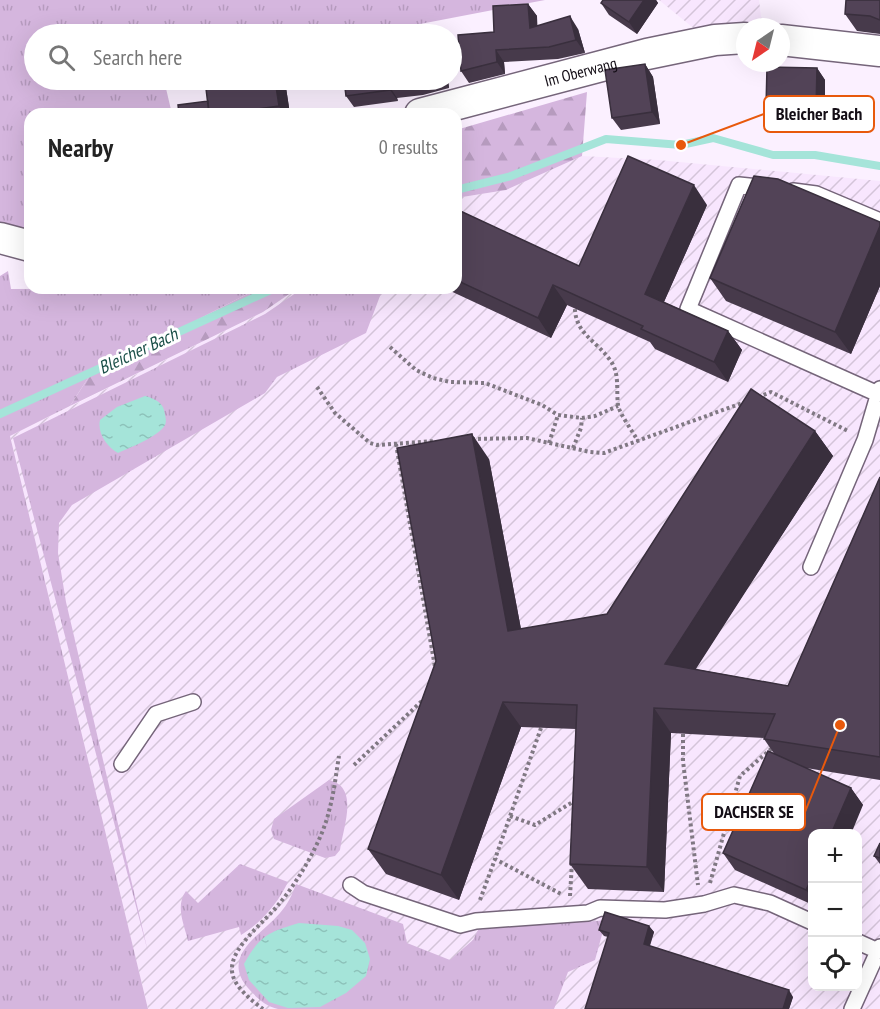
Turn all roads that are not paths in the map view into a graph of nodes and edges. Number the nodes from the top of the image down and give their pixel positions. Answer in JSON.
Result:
{"nodes":[{"id":1,"x":736,"y":39,"type":"edge"},
{"id":2,"x":790,"y":41,"type":"edge"},
{"id":3,"x":880,"y":51,"type":"edge"},
{"id":4,"x":443,"y":108,"type":"edge"},
{"id":5,"x":880,"y":221,"type":"edge"},
{"id":6,"x":879,"y":391,"type":"edge"},
{"id":7,"x":811,"y":567,"type":"dead end"},
{"id":8,"x":193,"y":702,"type":"dead end"},
{"id":9,"x":122,"y":764,"type":"dead end"},
{"id":10,"x":351,"y":885,"type":"dead end"},
{"id":11,"x":808,"y":920,"type":"edge"},
{"id":12,"x":862,"y":943,"type":"edge"},
{"id":13,"x":879,"y":949,"type":"edge"},
{"id":14,"x":852,"y":1009,"type":"edge"}],
"edges":[{"from":1,"to":4,"type":"street","name":"Im Oberwang"},
{"from":2,"to":3,"type":"street"},
{"from":5,"to":6,"type":"lane"},
{"from":6,"to":7,"type":"lane"},
{"from":8,"to":9,"type":"lane"},
{"from":10,"to":11,"type":"lane"},
{"from":12,"to":13,"type":"lane"},
{"from":13,"to":14,"type":"lane"}]}
